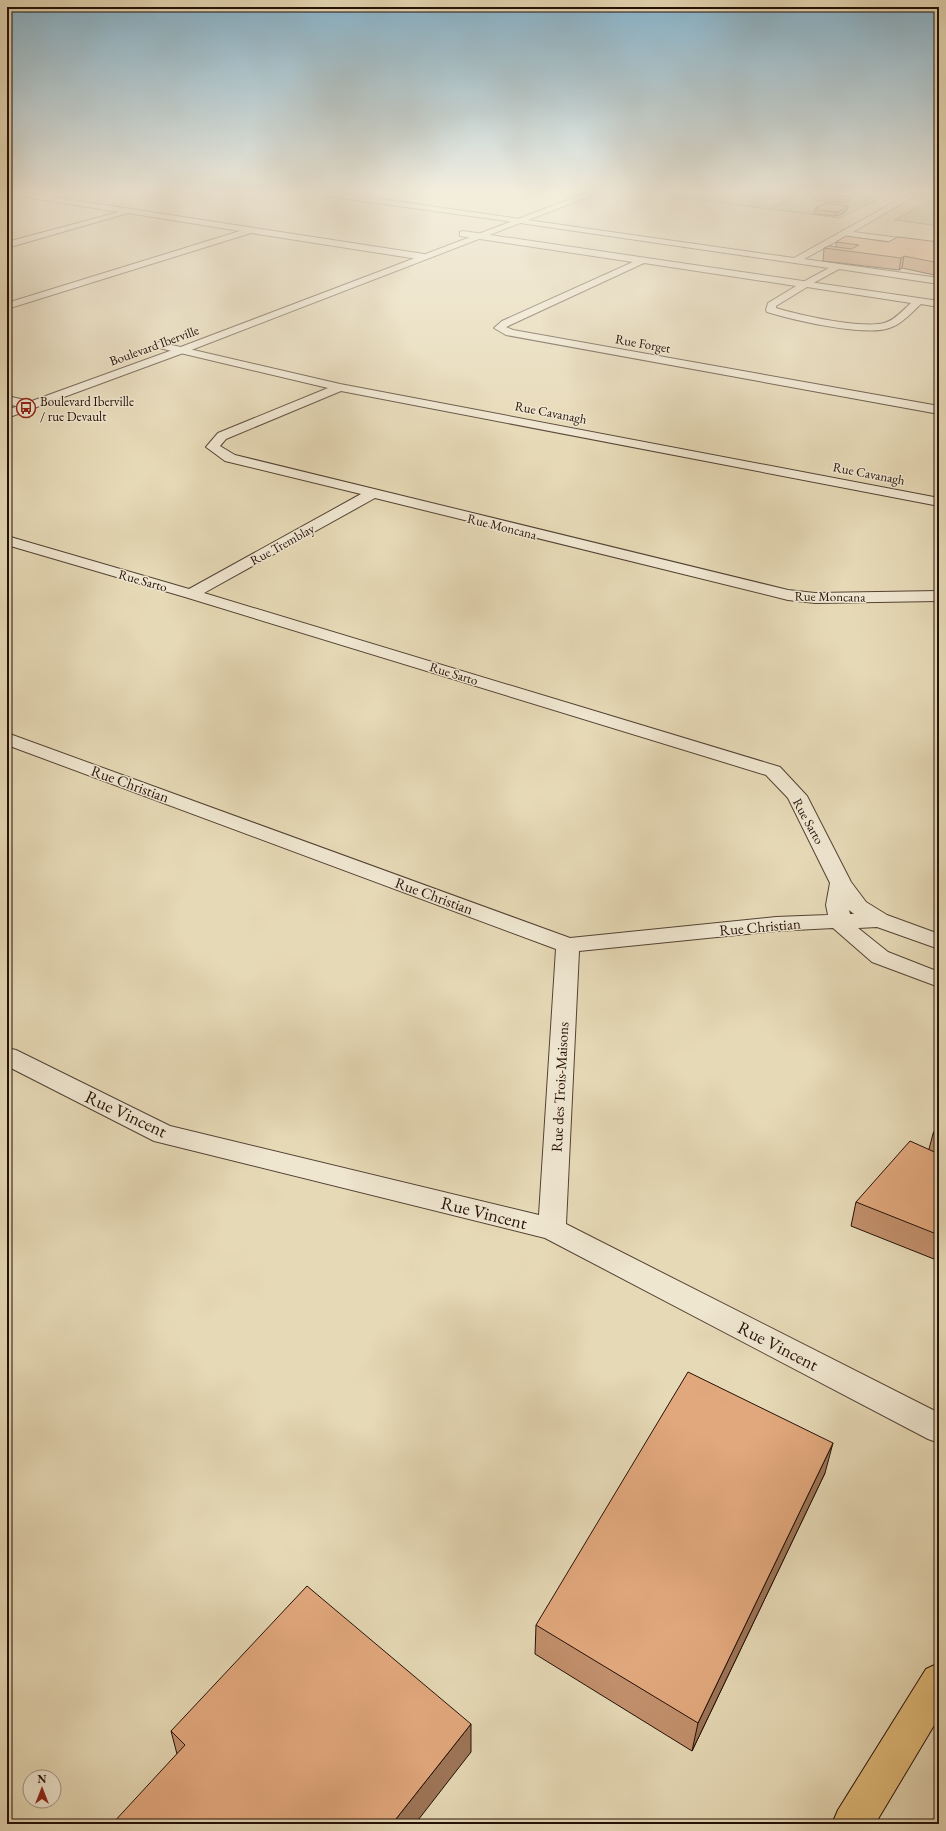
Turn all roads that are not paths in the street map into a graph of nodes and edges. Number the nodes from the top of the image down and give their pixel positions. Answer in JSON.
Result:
{"nodes":[{"id":1,"x":105,"y":275,"type":"edge"},
{"id":2,"x":376,"y":275,"type":"edge"},
{"id":3,"x":610,"y":275,"type":"edge"},
{"id":4,"x":745,"y":275,"type":"edge"},
{"id":5,"x":822,"y":275,"type":"edge"},
{"id":6,"x":894,"y":275,"type":"edge"},
{"id":7,"x":939,"y":282,"type":"edge"},
{"id":8,"x":806,"y":284,"type":"junction"},
{"id":9,"x":919,"y":301,"type":"junction"},
{"id":10,"x":939,"y":304,"type":"edge"},
{"id":11,"x":7,"y":306,"type":"edge"},
{"id":12,"x":174,"y":339,"type":"dead end"},
{"id":13,"x":155,"y":346,"type":"joint"},
{"id":14,"x":182,"y":350,"type":"junction"},
{"id":15,"x":340,"y":387,"type":"junction"},
{"id":16,"x":22,"y":394,"type":"dead end"},
{"id":17,"x":7,"y":400,"type":"edge"},
{"id":18,"x":30,"y":405,"type":"junction"},
{"id":19,"x":939,"y":410,"type":"edge"},
{"id":20,"x":7,"y":414,"type":"edge"},
{"id":21,"x":372,"y":494,"type":"junction"},
{"id":22,"x":939,"y":502,"type":"edge"},
{"id":23,"x":7,"y":540,"type":"edge"},
{"id":24,"x":191,"y":594,"type":"junction"},
{"id":25,"x":939,"y":596,"type":"edge"},
{"id":26,"x":7,"y":739,"type":"edge"},
{"id":27,"x":842,"y":883,"type":"junction"},
{"id":28,"x":879,"y":920,"type":"junction"},
{"id":29,"x":842,"y":922,"type":"junction"},
{"id":30,"x":939,"y":942,"type":"edge"},
{"id":31,"x":568,"y":945,"type":"junction"},
{"id":32,"x":939,"y":980,"type":"edge"},
{"id":33,"x":7,"y":1056,"type":"edge"},
{"id":34,"x":552,"y":1229,"type":"junction"},
{"id":35,"x":939,"y":1428,"type":"edge"},
{"id":36,"x":939,"y":1682,"type":"edge"},
{"id":37,"x":852,"y":1824,"type":"edge"}],
"edges":[{"from":1,"to":11,"type":"street"},
{"from":2,"to":14,"type":"street","name":"Boulevard Iberville"},
{"from":3,"to":19,"type":"street","name":"Rue Forget"},
{"from":4,"to":8,"type":"street"},
{"from":5,"to":8,"type":"lane"},
{"from":6,"to":7,"type":"lane"},
{"from":8,"to":9,"type":"street"},
{"from":8,"to":9,"type":"street"},
{"from":9,"to":10,"type":"street"},
{"from":12,"to":13,"type":"street","name":"Boulevard Iberville"},
{"from":13,"to":14,"type":"street","name":"Rue Cavanagh"},
{"from":14,"to":15,"type":"street","name":"Rue Cavanagh"},
{"from":14,"to":18,"type":"street","name":"Boulevard Iberville"},
{"from":15,"to":21,"type":"street","name":"Rue Moncana"},
{"from":15,"to":22,"type":"street","name":"Rue Cavanagh"},
{"from":16,"to":17,"type":"street"},
{"from":17,"to":18,"type":"street"},
{"from":18,"to":20,"type":"street","name":"Boulevard Iberville"},
{"from":21,"to":24,"type":"street","name":"Rue Tremblay"},
{"from":21,"to":25,"type":"street","name":"Rue Moncana"},
{"from":23,"to":24,"type":"street","name":"Rue Sarto"},
{"from":24,"to":27,"type":"street","name":"Rue Sarto"},
{"from":26,"to":31,"type":"street","name":"Rue Christian"},
{"from":27,"to":28,"type":"street","name":"Rue Sarto"},
{"from":27,"to":29,"type":"street"},
{"from":28,"to":29,"type":"street","name":"Rue Christian"},
{"from":28,"to":30,"type":"street","name":"Rue Sarto"},
{"from":29,"to":31,"type":"street","name":"Rue Christian"},
{"from":29,"to":32,"type":"street"},
{"from":31,"to":34,"type":"street","name":"Rue des Trois-Maisons"},
{"from":33,"to":34,"type":"street","name":"Rue Vincent"},
{"from":34,"to":35,"type":"street","name":"Rue Vincent"},
{"from":36,"to":37,"type":"main road"}]}
